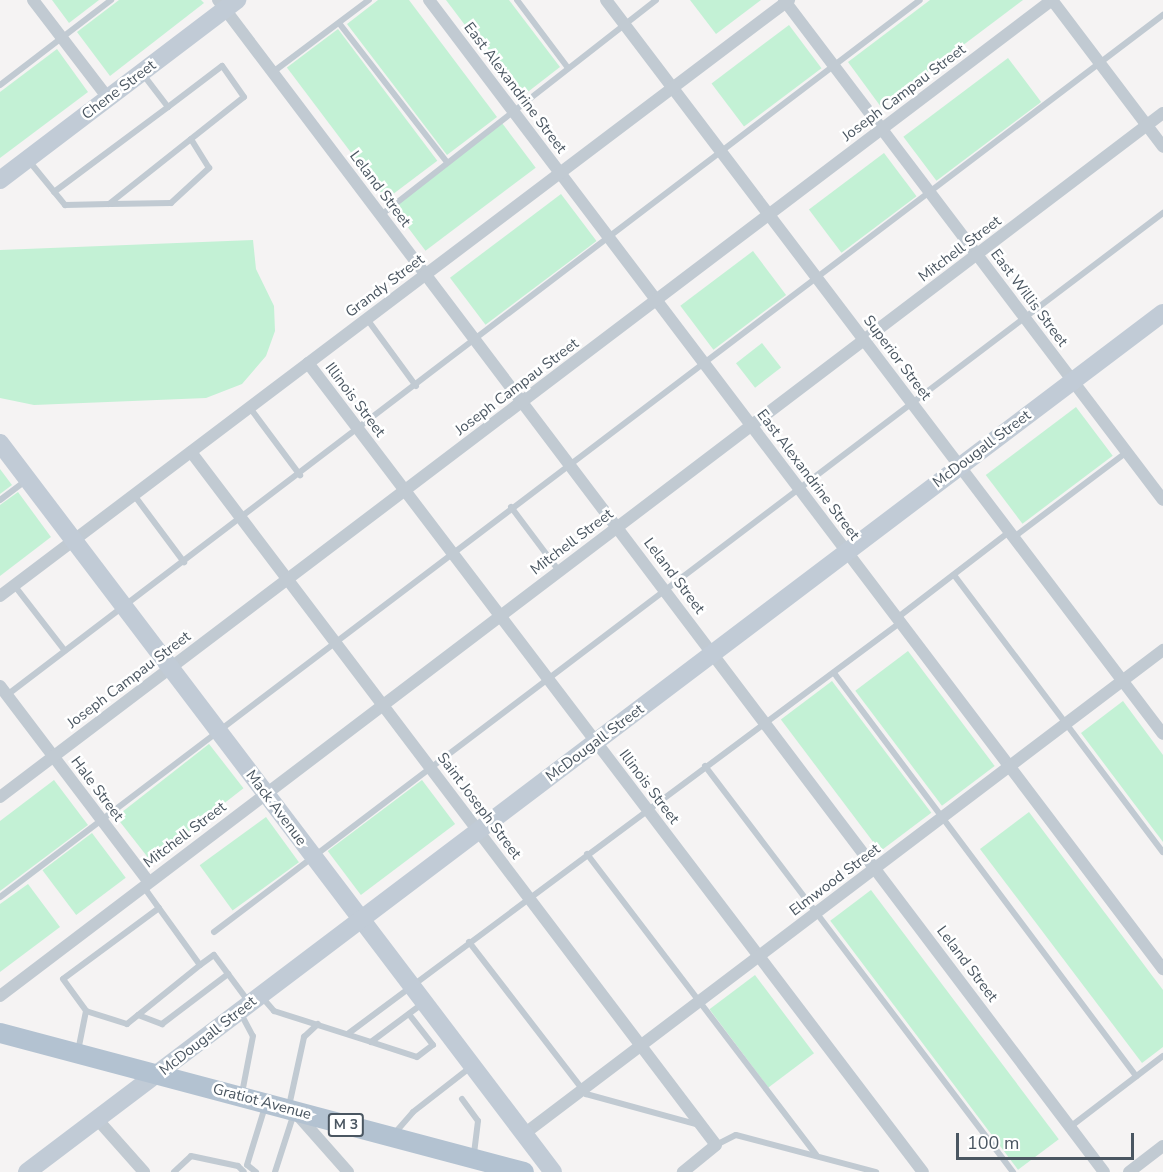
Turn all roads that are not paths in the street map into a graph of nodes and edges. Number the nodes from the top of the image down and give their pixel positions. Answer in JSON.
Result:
{"nodes":[{"id":1,"x":33,"y":0,"type":"edge"},
{"id":2,"x":111,"y":0,"type":"edge"},
{"id":3,"x":369,"y":0,"type":"edge"},
{"id":4,"x":429,"y":0,"type":"edge"},
{"id":5,"x":517,"y":0,"type":"edge"},
{"id":6,"x":606,"y":0,"type":"edge"},
{"id":7,"x":656,"y":0,"type":"edge"},
{"id":8,"x":920,"y":0,"type":"edge"},
{"id":9,"x":1052,"y":0,"type":"edge"},
{"id":10,"x":786,"y":1,"type":"edge"},
{"id":11,"x":227,"y":3,"type":"edge"},
{"id":12,"x":1163,"y":15,"type":"edge"},
{"id":13,"x":339,"y":23,"type":"junction"},
{"id":14,"x":625,"y":24,"type":"junction"},
{"id":15,"x":62,"y":38,"type":"junction"},
{"id":16,"x":1100,"y":63,"type":"junction"},
{"id":17,"x":834,"y":65,"type":"junction"},
{"id":18,"x":568,"y":68,"type":"junction"},
{"id":19,"x":142,"y":72,"type":"junction"},
{"id":20,"x":273,"y":72,"type":"junction"},
{"id":21,"x":1,"y":81,"type":"edge"},
{"id":22,"x":673,"y":88,"type":"junction"},
{"id":23,"x":108,"y":98,"type":"junction"},
{"id":24,"x":168,"y":106,"type":"junction"},
{"id":25,"x":513,"y":111,"type":"junction"},
{"id":26,"x":1163,"y":113,"type":"edge"},
{"id":27,"x":1147,"y":125,"type":"junction"},
{"id":28,"x":882,"y":129,"type":"junction"},
{"id":29,"x":191,"y":139,"type":"junction"},
{"id":30,"x":1163,"y":147,"type":"edge"},
{"id":31,"x":721,"y":151,"type":"junction"},
{"id":32,"x":27,"y":159,"type":"junction"},
{"id":33,"x":446,"y":161,"type":"junction"},
{"id":34,"x":560,"y":173,"type":"junction"},
{"id":35,"x":0,"y":180,"type":"edge"},
{"id":36,"x":54,"y":192,"type":"junction"},
{"id":37,"x":930,"y":192,"type":"junction"},
{"id":38,"x":110,"y":204,"type":"junction"},
{"id":39,"x":1163,"y":213,"type":"edge"},
{"id":40,"x":769,"y":214,"type":"junction"},
{"id":41,"x":381,"y":215,"type":"junction"},
{"id":42,"x":609,"y":238,"type":"junction"},
{"id":43,"x":977,"y":254,"type":"junction"},
{"id":44,"x":426,"y":274,"type":"junction"},
{"id":45,"x":817,"y":278,"type":"junction"},
{"id":46,"x":656,"y":300,"type":"junction"},
{"id":47,"x":1163,"y":313,"type":"edge"},
{"id":48,"x":1025,"y":317,"type":"junction"},
{"id":49,"x":366,"y":319,"type":"junction"},
{"id":50,"x":477,"y":340,"type":"junction"},
{"id":51,"x":864,"y":340,"type":"junction"},
{"id":52,"x":308,"y":363,"type":"junction"},
{"id":53,"x":704,"y":363,"type":"junction"},
{"id":54,"x":1074,"y":380,"type":"junction"},
{"id":55,"x":416,"y":386,"type":"junction"},
{"id":56,"x":523,"y":401,"type":"junction"},
{"id":57,"x":912,"y":403,"type":"junction"},
{"id":58,"x":249,"y":408,"type":"junction"},
{"id":59,"x":751,"y":425,"type":"junction"},
{"id":60,"x":359,"y":430,"type":"junction"},
{"id":61,"x":0,"y":443,"type":"edge"},
{"id":62,"x":191,"y":452,"type":"junction"},
{"id":63,"x":1127,"y":452,"type":"junction"},
{"id":64,"x":569,"y":463,"type":"junction"},
{"id":65,"x":960,"y":466,"type":"junction"},
{"id":66,"x":300,"y":475,"type":"junction"},
{"id":67,"x":28,"y":480,"type":"junction"},
{"id":68,"x":800,"y":490,"type":"junction"},
{"id":69,"x":405,"y":491,"type":"junction"},
{"id":70,"x":134,"y":495,"type":"junction"},
{"id":71,"x":0,"y":500,"type":"edge"},
{"id":72,"x":1163,"y":500,"type":"edge"},
{"id":73,"x":511,"y":507,"type":"junction"},
{"id":74,"x":242,"y":518,"type":"junction"},
{"id":75,"x":617,"y":526,"type":"junction"},
{"id":76,"x":1011,"y":535,"type":"junction"},
{"id":77,"x":74,"y":540,"type":"junction"},
{"id":78,"x":847,"y":552,"type":"junction"},
{"id":79,"x":452,"y":553,"type":"junction"},
{"id":80,"x":184,"y":562,"type":"junction"},
{"id":81,"x":559,"y":571,"type":"junction"},
{"id":82,"x":954,"y":575,"type":"junction"},
{"id":83,"x":288,"y":579,"type":"junction"},
{"id":84,"x":14,"y":585,"type":"junction"},
{"id":85,"x":664,"y":589,"type":"junction"},
{"id":86,"x":0,"y":596,"type":"edge"},
{"id":87,"x":123,"y":606,"type":"junction"},
{"id":88,"x":499,"y":616,"type":"junction"},
{"id":89,"x":899,"y":620,"type":"junction"},
{"id":90,"x":335,"y":642,"type":"junction"},
{"id":91,"x":1163,"y":650,"type":"edge"},
{"id":92,"x":65,"y":651,"type":"junction"},
{"id":93,"x":713,"y":654,"type":"junction"},
{"id":94,"x":171,"y":668,"type":"junction"},
{"id":95,"x":834,"y":673,"type":"junction"},
{"id":96,"x":548,"y":679,"type":"junction"},
{"id":97,"x":1122,"y":681,"type":"junction"},
{"id":98,"x":3,"y":690,"type":"edge"},
{"id":99,"x":383,"y":704,"type":"junction"},
{"id":100,"x":765,"y":724,"type":"junction"},
{"id":101,"x":1065,"y":724,"type":"junction"},
{"id":102,"x":218,"y":731,"type":"junction"},
{"id":103,"x":1163,"y":734,"type":"edge"},
{"id":104,"x":596,"y":742,"type":"junction"},
{"id":105,"x":54,"y":757,"type":"junction"},
{"id":106,"x":705,"y":765,"type":"junction"},
{"id":107,"x":1010,"y":766,"type":"junction"},
{"id":108,"x":432,"y":769,"type":"junction"},
{"id":109,"x":266,"y":793,"type":"junction"},
{"id":110,"x":0,"y":797,"type":"edge"},
{"id":111,"x":646,"y":809,"type":"junction"},
{"id":112,"x":942,"y":818,"type":"junction"},
{"id":113,"x":101,"y":820,"type":"junction"},
{"id":114,"x":479,"y":831,"type":"junction"},
{"id":115,"x":1163,"y":852,"type":"edge"},
{"id":116,"x":587,"y":854,"type":"junction"},
{"id":117,"x":313,"y":856,"type":"junction"},
{"id":118,"x":875,"y":868,"type":"junction"},
{"id":119,"x":145,"y":883,"type":"junction"},
{"id":120,"x":0,"y":897,"type":"edge"},
{"id":121,"x":530,"y":897,"type":"junction"},
{"id":122,"x":159,"y":908,"type":"junction"},
{"id":123,"x":816,"y":913,"type":"junction"},
{"id":124,"x":361,"y":920,"type":"junction"},
{"id":125,"x":214,"y":932,"type":"dead end"},
{"id":126,"x":470,"y":942,"type":"junction"},
{"id":127,"x":758,"y":957,"type":"junction"},
{"id":128,"x":200,"y":965,"type":"junction"},
{"id":129,"x":1163,"y":969,"type":"edge"},
{"id":130,"x":228,"y":974,"type":"junction"},
{"id":131,"x":411,"y":986,"type":"junction"},
{"id":132,"x":0,"y":996,"type":"edge"},
{"id":133,"x":424,"y":1002,"type":"junction"},
{"id":134,"x":699,"y":1002,"type":"junction"},
{"id":135,"x":250,"y":1004,"type":"junction"},
{"id":136,"x":86,"y":1011,"type":"junction"},
{"id":137,"x":409,"y":1014,"type":"junction"},
{"id":138,"x":138,"y":1015,"type":"junction"},
{"id":139,"x":318,"y":1024,"type":"junction"},
{"id":140,"x":0,"y":1033,"type":"edge"},
{"id":141,"x":349,"y":1033,"type":"junction"},
{"id":142,"x":371,"y":1042,"type":"junction"},
{"id":143,"x":641,"y":1047,"type":"junction"},
{"id":144,"x":78,"y":1053,"type":"junction"},
{"id":145,"x":1163,"y":1056,"type":"edge"},
{"id":146,"x":472,"y":1066,"type":"junction"},
{"id":147,"x":158,"y":1075,"type":"junction"},
{"id":148,"x":1136,"y":1076,"type":"junction"},
{"id":149,"x":582,"y":1089,"type":"junction"},
{"id":150,"x":241,"y":1097,"type":"junction"},
{"id":151,"x":462,"y":1099,"type":"dead end"},
{"id":152,"x":266,"y":1103,"type":"junction"},
{"id":153,"x":292,"y":1110,"type":"junction"},
{"id":154,"x":98,"y":1119,"type":"junction"},
{"id":155,"x":701,"y":1126,"type":"junction"},
{"id":156,"x":1070,"y":1127,"type":"junction"},
{"id":157,"x":524,"y":1134,"type":"junction"},
{"id":158,"x":392,"y":1137,"type":"junction"},
{"id":159,"x":716,"y":1145,"type":"junction"},
{"id":160,"x":1163,"y":1146,"type":"edge"},
{"id":161,"x":816,"y":1155,"type":"junction"},
{"id":162,"x":474,"y":1159,"type":"junction"},
{"id":163,"x":27,"y":1172,"type":"edge"},
{"id":164,"x":144,"y":1172,"type":"edge"},
{"id":165,"x":174,"y":1172,"type":"edge"},
{"id":166,"x":244,"y":1172,"type":"edge"},
{"id":167,"x":256,"y":1172,"type":"edge"},
{"id":168,"x":275,"y":1172,"type":"edge"},
{"id":169,"x":348,"y":1172,"type":"edge"},
{"id":170,"x":524,"y":1172,"type":"edge"},
{"id":171,"x":553,"y":1172,"type":"edge"},
{"id":172,"x":683,"y":1172,"type":"edge"},
{"id":173,"x":876,"y":1172,"type":"edge"},
{"id":174,"x":923,"y":1172,"type":"edge"},
{"id":175,"x":1014,"y":1172,"type":"edge"},
{"id":176,"x":1104,"y":1172,"type":"edge"},
{"id":177,"x":1129,"y":1172,"type":"edge"}],
"edges":[{"from":1,"to":15,"type":"street"},
{"from":2,"to":15,"type":"lane"},
{"from":3,"to":13,"type":"lane"},
{"from":4,"to":25,"type":"street","name":"East Alexandrine Street"},
{"from":5,"to":18,"type":"lane"},
{"from":6,"to":14,"type":"street","name":"Superior Street"},
{"from":7,"to":14,"type":"lane"},
{"from":8,"to":17,"type":"lane"},
{"from":9,"to":16,"type":"street"},
{"from":9,"to":28,"type":"street","name":"Joseph Campau Street"},
{"from":10,"to":17,"type":"street","name":"East Willis Street"},
{"from":10,"to":22,"type":"street","name":"Grandy Street"},
{"from":11,"to":19,"type":"street","name":"Chene Street"},
{"from":11,"to":20,"type":"street","name":"Leland Street"},
{"from":12,"to":16,"type":"lane"},
{"from":13,"to":20,"type":"lane"},
{"from":13,"to":33,"type":"lane"},
{"from":14,"to":18,"type":"lane"},
{"from":14,"to":22,"type":"street","name":"Superior Street"},
{"from":15,"to":21,"type":"lane"},
{"from":15,"to":23,"type":"street"},
{"from":16,"to":27,"type":"street"},
{"from":16,"to":37,"type":"lane"},
{"from":17,"to":28,"type":"street","name":"East Willis Street"},
{"from":17,"to":31,"type":"lane"},
{"from":18,"to":25,"type":"lane"},
{"from":19,"to":23,"type":"street","name":"Chene Street"},
{"from":19,"to":24,"type":"lane"},
{"from":20,"to":41,"type":"street","name":"Leland Street"},
{"from":22,"to":31,"type":"street","name":"Superior Street"},
{"from":22,"to":34,"type":"street","name":"Grandy Street"},
{"from":23,"to":32,"type":"street","name":"Chene Street"},
{"from":24,"to":29,"type":"lane"},
{"from":24,"to":36,"type":"lane"},
{"from":25,"to":33,"type":"lane"},
{"from":25,"to":34,"type":"street","name":"East Alexandrine Street"},
{"from":26,"to":27,"type":"street","name":"Mitchell Street"},
{"from":27,"to":30,"type":"street"},
{"from":27,"to":43,"type":"street","name":"Mitchell Street"},
{"from":28,"to":37,"type":"street","name":"East Willis Street"},
{"from":28,"to":40,"type":"street","name":"Joseph Campau Street"},
{"from":29,"to":38,"type":"lane"},
{"from":29,"to":38,"type":"lane"},
{"from":31,"to":40,"type":"street","name":"Superior Street"},
{"from":31,"to":42,"type":"lane"},
{"from":32,"to":35,"type":"street","name":"Chene Street"},
{"from":32,"to":36,"type":"lane"},
{"from":33,"to":41,"type":"lane"},
{"from":34,"to":42,"type":"street","name":"East Alexandrine Street"},
{"from":34,"to":44,"type":"street","name":"Grandy Street"},
{"from":36,"to":38,"type":"lane"},
{"from":37,"to":43,"type":"street","name":"East Willis Street"},
{"from":37,"to":45,"type":"lane"},
{"from":39,"to":48,"type":"lane"},
{"from":40,"to":45,"type":"street","name":"Superior Street"},
{"from":40,"to":46,"type":"street","name":"Joseph Campau Street"},
{"from":41,"to":44,"type":"street","name":"Leland Street"},
{"from":42,"to":46,"type":"street","name":"East Alexandrine Street"},
{"from":42,"to":50,"type":"lane"},
{"from":43,"to":48,"type":"street","name":"East Willis Street"},
{"from":43,"to":51,"type":"street","name":"Mitchell Street"},
{"from":44,"to":49,"type":"street","name":"Grandy Street"},
{"from":44,"to":50,"type":"street","name":"Leland Street"},
{"from":45,"to":51,"type":"street","name":"Superior Street"},
{"from":45,"to":53,"type":"lane"},
{"from":46,"to":53,"type":"street","name":"East Alexandrine Street"},
{"from":46,"to":56,"type":"street","name":"Joseph Campau Street"},
{"from":47,"to":54,"type":"street","name":"McDougall Street"},
{"from":48,"to":54,"type":"street","name":"East Willis Street"},
{"from":48,"to":57,"type":"lane"},
{"from":49,"to":52,"type":"street","name":"Grandy Street"},
{"from":49,"to":55,"type":"lane"},
{"from":50,"to":55,"type":"lane"},
{"from":50,"to":56,"type":"street","name":"Leland Street"},
{"from":51,"to":57,"type":"street","name":"Superior Street"},
{"from":51,"to":59,"type":"street","name":"Mitchell Street"},
{"from":52,"to":58,"type":"street","name":"Grandy Street"},
{"from":52,"to":60,"type":"street","name":"Illinois Street"},
{"from":53,"to":59,"type":"street","name":"East Alexandrine Street"},
{"from":53,"to":64,"type":"lane"},
{"from":54,"to":63,"type":"street","name":"East Willis Street"},
{"from":54,"to":65,"type":"street","name":"McDougall Street"},
{"from":55,"to":60,"type":"lane"},
{"from":56,"to":64,"type":"street","name":"Leland Street"},
{"from":56,"to":69,"type":"street","name":"Joseph Campau Street"},
{"from":57,"to":65,"type":"street","name":"Superior Street"},
{"from":57,"to":68,"type":"lane"},
{"from":58,"to":62,"type":"street","name":"Grandy Street"},
{"from":58,"to":66,"type":"lane"},
{"from":59,"to":68,"type":"street","name":"East Alexandrine Street"},
{"from":59,"to":75,"type":"street","name":"Mitchell Street"},
{"from":60,"to":66,"type":"lane"},
{"from":60,"to":69,"type":"street","name":"Illinois Street"},
{"from":61,"to":67,"type":"street","name":"Mack Avenue"},
{"from":62,"to":70,"type":"street","name":"Grandy Street"},
{"from":62,"to":74,"type":"street","name":"Saint Joseph Street"},
{"from":63,"to":72,"type":"street","name":"East Willis Street"},
{"from":63,"to":76,"type":"lane"},
{"from":64,"to":73,"type":"lane"},
{"from":64,"to":75,"type":"street","name":"Leland Street"},
{"from":65,"to":76,"type":"street","name":"Superior Street"},
{"from":65,"to":78,"type":"street","name":"McDougall Street"},
{"from":66,"to":74,"type":"lane"},
{"from":67,"to":71,"type":"lane"},
{"from":67,"to":77,"type":"street","name":"Mack Avenue"},
{"from":68,"to":78,"type":"street","name":"East Alexandrine Street"},
{"from":68,"to":85,"type":"lane"},
{"from":69,"to":79,"type":"street","name":"Illinois Street"},
{"from":69,"to":83,"type":"street","name":"Joseph Campau Street"},
{"from":70,"to":77,"type":"street","name":"Grandy Street"},
{"from":70,"to":80,"type":"lane"},
{"from":73,"to":79,"type":"lane"},
{"from":73,"to":81,"type":"lane"},
{"from":74,"to":80,"type":"lane"},
{"from":74,"to":83,"type":"street","name":"Saint Joseph Street"},
{"from":75,"to":81,"type":"street","name":"Mitchell Street"},
{"from":75,"to":85,"type":"street","name":"Leland Street"},
{"from":76,"to":82,"type":"lane"},
{"from":76,"to":97,"type":"street","name":"Superior Street"},
{"from":77,"to":84,"type":"street","name":"Grandy Street"},
{"from":77,"to":87,"type":"street","name":"Mack Avenue"},
{"from":78,"to":89,"type":"street","name":"East Alexandrine Street"},
{"from":78,"to":93,"type":"street","name":"McDougall Street"},
{"from":79,"to":88,"type":"street","name":"Illinois Street"},
{"from":79,"to":90,"type":"lane"},
{"from":80,"to":87,"type":"lane"},
{"from":81,"to":88,"type":"street","name":"Mitchell Street"},
{"from":82,"to":89,"type":"lane"},
{"from":82,"to":101,"type":"lane"},
{"from":83,"to":90,"type":"street","name":"Saint Joseph Street"},
{"from":83,"to":94,"type":"street","name":"Joseph Campau Street"},
{"from":84,"to":86,"type":"street","name":"Grandy Street"},
{"from":84,"to":92,"type":"lane"},
{"from":85,"to":93,"type":"street","name":"Leland Street"},
{"from":85,"to":96,"type":"lane"},
{"from":87,"to":92,"type":"lane"},
{"from":87,"to":94,"type":"street","name":"Mack Avenue"},
{"from":88,"to":96,"type":"street","name":"Illinois Street"},
{"from":88,"to":99,"type":"street","name":"Mitchell Street"},
{"from":89,"to":95,"type":"lane"},
{"from":89,"to":107,"type":"street","name":"East Alexandrine Street"},
{"from":90,"to":99,"type":"street","name":"Saint Joseph Street"},
{"from":90,"to":102,"type":"lane"},
{"from":91,"to":97,"type":"street","name":"Elmwood Street"},
{"from":92,"to":98,"type":"lane"},
{"from":93,"to":100,"type":"street","name":"Leland Street"},
{"from":93,"to":104,"type":"street","name":"McDougall Street"},
{"from":94,"to":102,"type":"street","name":"Mack Avenue"},
{"from":94,"to":105,"type":"street","name":"Joseph Campau Street"},
{"from":95,"to":100,"type":"lane"},
{"from":95,"to":112,"type":"lane"},
{"from":96,"to":104,"type":"street","name":"Illinois Street"},
{"from":96,"to":108,"type":"lane"},
{"from":97,"to":101,"type":"street","name":"Elmwood Street"},
{"from":97,"to":103,"type":"street","name":"Superior Street"},
{"from":98,"to":105,"type":"street","name":"Hale Street"},
{"from":99,"to":108,"type":"street","name":"Saint Joseph Street"},
{"from":99,"to":109,"type":"street","name":"Mitchell Street"},
{"from":100,"to":106,"type":"lane"},
{"from":100,"to":118,"type":"street","name":"Leland Street"},
{"from":101,"to":107,"type":"street","name":"Elmwood Street"},
{"from":101,"to":115,"type":"lane"},
{"from":102,"to":109,"type":"street","name":"Mack Avenue"},
{"from":102,"to":113,"type":"lane"},
{"from":104,"to":111,"type":"street","name":"Illinois Street"},
{"from":104,"to":114,"type":"street","name":"McDougall Street"},
{"from":105,"to":110,"type":"street","name":"Joseph Campau Street"},
{"from":105,"to":113,"type":"street","name":"Hale Street"},
{"from":106,"to":111,"type":"lane"},
{"from":106,"to":123,"type":"lane"},
{"from":107,"to":112,"type":"street","name":"Elmwood Street"},
{"from":107,"to":129,"type":"street","name":"East Alexandrine Street"},
{"from":108,"to":114,"type":"street","name":"Saint Joseph Street"},
{"from":108,"to":117,"type":"lane"},
{"from":109,"to":117,"type":"street","name":"Mack Avenue"},
{"from":109,"to":119,"type":"street","name":"Mitchell Street"},
{"from":111,"to":116,"type":"lane"},
{"from":111,"to":127,"type":"street","name":"Illinois Street"},
{"from":112,"to":118,"type":"street","name":"Elmwood Street"},
{"from":112,"to":148,"type":"lane"},
{"from":113,"to":119,"type":"street","name":"Hale Street"},
{"from":113,"to":120,"type":"lane"},
{"from":114,"to":121,"type":"street","name":"Saint Joseph Street"},
{"from":114,"to":124,"type":"street","name":"McDougall Street"},
{"from":116,"to":121,"type":"lane"},
{"from":116,"to":134,"type":"lane"},
{"from":117,"to":124,"type":"street","name":"Mack Avenue"},
{"from":117,"to":125,"type":"lane"},
{"from":118,"to":123,"type":"street","name":"Elmwood Street"},
{"from":118,"to":156,"type":"street","name":"Leland Street"},
{"from":119,"to":122,"type":"lane"},
{"from":119,"to":132,"type":"street","name":"Mitchell Street"},
{"from":121,"to":126,"type":"lane"},
{"from":121,"to":143,"type":"street","name":"Saint Joseph Street"},
{"from":122,"to":128,"type":"lane"},
{"from":122,"to":136,"type":"lane"},
{"from":123,"to":127,"type":"street","name":"Elmwood Street"},
{"from":123,"to":175,"type":"lane"},
{"from":124,"to":131,"type":"street","name":"Mack Avenue"},
{"from":124,"to":135,"type":"street","name":"McDougall Street"},
{"from":126,"to":131,"type":"lane"},
{"from":126,"to":149,"type":"lane"},
{"from":127,"to":134,"type":"street","name":"Elmwood Street"},
{"from":127,"to":174,"type":"street","name":"Illinois Street"},
{"from":128,"to":130,"type":"lane"},
{"from":128,"to":138,"type":"lane"},
{"from":130,"to":135,"type":"lane"},
{"from":130,"to":138,"type":"lane"},
{"from":131,"to":133,"type":"street","name":"Mack Avenue"},
{"from":131,"to":141,"type":"lane"},
{"from":133,"to":137,"type":"lane"},
{"from":133,"to":146,"type":"street","name":"Mack Avenue"},
{"from":134,"to":143,"type":"street","name":"Elmwood Street"},
{"from":134,"to":161,"type":"lane"},
{"from":135,"to":139,"type":"lane"},
{"from":135,"to":147,"type":"street","name":"McDougall Street"},
{"from":135,"to":150,"type":"lane"},
{"from":136,"to":138,"type":"lane"},
{"from":136,"to":144,"type":"lane"},
{"from":137,"to":142,"type":"lane"},
{"from":137,"to":142,"type":"lane"},
{"from":139,"to":141,"type":"lane"},
{"from":139,"to":153,"type":"lane"},
{"from":140,"to":144,"type":"main road","name":"Gratiot Avenue","number":"M 3"},
{"from":141,"to":142,"type":"lane"},
{"from":143,"to":149,"type":"street","name":"Elmwood Street"},
{"from":143,"to":155,"type":"street","name":"Saint Joseph Street"},
{"from":144,"to":147,"type":"main road","name":"Gratiot Avenue","number":"M 3"},
{"from":145,"to":148,"type":"lane"},
{"from":146,"to":157,"type":"street","name":"Mack Avenue"},
{"from":146,"to":158,"type":"lane"},
{"from":147,"to":150,"type":"main road","name":"Gratiot Avenue","number":"M 3"},
{"from":147,"to":154,"type":"street","name":"McDougall Street"},
{"from":148,"to":156,"type":"lane"},
{"from":149,"to":155,"type":"lane"},
{"from":149,"to":157,"type":"street","name":"Elmwood Street"},
{"from":150,"to":152,"type":"main road","name":"Gratiot Avenue","number":"M 3"},
{"from":151,"to":162,"type":"lane"},
{"from":152,"to":153,"type":"main road","name":"Gratiot Avenue","number":"M 3"},
{"from":152,"to":167,"type":"lane"},
{"from":153,"to":158,"type":"main road","name":"Gratiot Avenue","number":"M 3"},
{"from":153,"to":168,"type":"lane"},
{"from":153,"to":169,"type":"street"},
{"from":154,"to":163,"type":"street","name":"McDougall Street"},
{"from":154,"to":164,"type":"street"},
{"from":155,"to":159,"type":"street","name":"Saint Joseph Street"},
{"from":156,"to":176,"type":"street","name":"Leland Street"},
{"from":157,"to":171,"type":"street","name":"Mack Avenue"},
{"from":158,"to":162,"type":"main road","name":"Gratiot Avenue","number":"M 3"},
{"from":159,"to":161,"type":"lane"},
{"from":159,"to":172,"type":"street"},
{"from":160,"to":177,"type":"street"},
{"from":161,"to":173,"type":"lane"},
{"from":162,"to":170,"type":"main road","name":"Gratiot Avenue","number":"M 3"},
{"from":165,"to":166,"type":"lane"}]}
